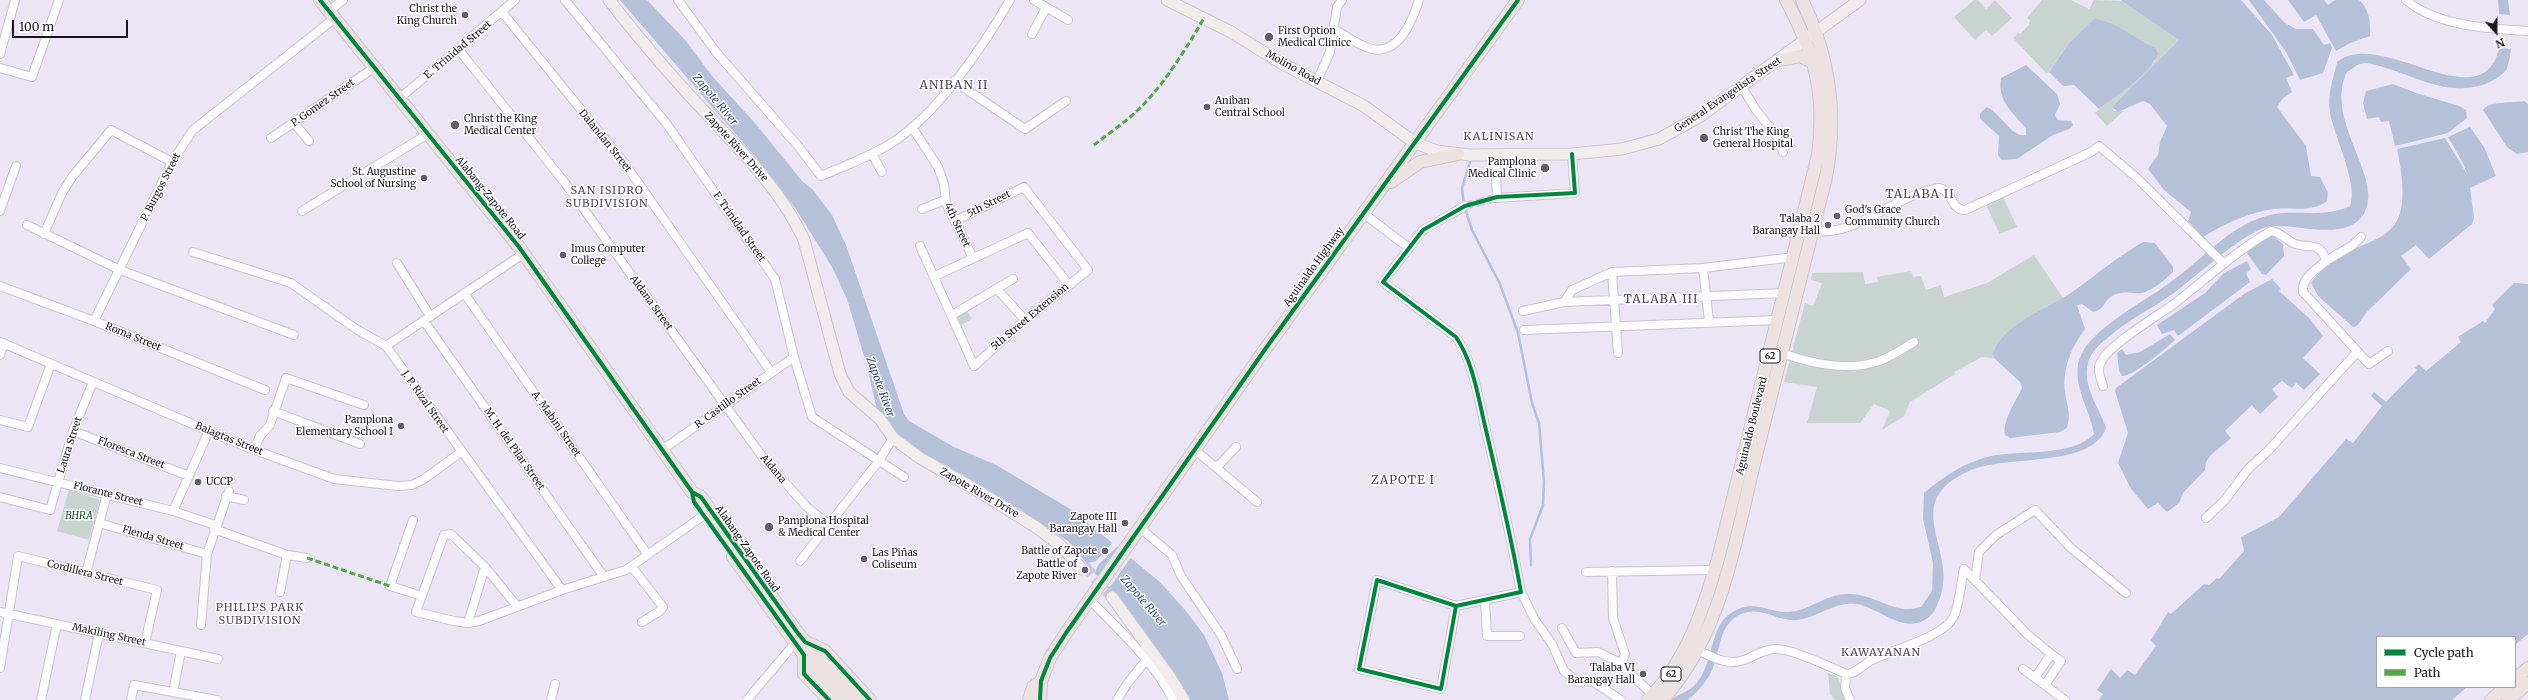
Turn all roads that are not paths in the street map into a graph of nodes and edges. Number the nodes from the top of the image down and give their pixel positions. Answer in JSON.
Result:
{"nodes":[{"id":1,"x":15,"y":0,"type":"edge"},
{"id":2,"x":59,"y":0,"type":"edge"},
{"id":3,"x":320,"y":0,"type":"edge"},
{"id":4,"x":343,"y":0,"type":"edge"},
{"id":5,"x":515,"y":0,"type":"edge"},
{"id":6,"x":565,"y":0,"type":"edge"},
{"id":7,"x":609,"y":0,"type":"edge"},
{"id":8,"x":678,"y":0,"type":"edge"},
{"id":9,"x":1010,"y":0,"type":"edge"},
{"id":10,"x":1034,"y":0,"type":"edge"},
{"id":11,"x":1167,"y":0,"type":"edge"},
{"id":12,"x":1342,"y":0,"type":"edge"},
{"id":13,"x":1419,"y":0,"type":"edge"},
{"id":14,"x":1518,"y":0,"type":"edge"},
{"id":15,"x":1786,"y":0,"type":"edge"},
{"id":16,"x":1802,"y":0,"type":"edge"},
{"id":17,"x":1860,"y":0,"type":"edge"},
{"id":18,"x":2406,"y":0,"type":"edge"},
{"id":19,"x":1046,"y":8,"type":"junction"},
{"id":20,"x":502,"y":12,"type":"junction"},
{"id":21,"x":332,"y":15,"type":"junction"},
{"id":22,"x":1068,"y":20,"type":"dead end"},
{"id":23,"x":1334,"y":30,"type":"junction"},
{"id":24,"x":2528,"y":31,"type":"edge"},
{"id":25,"x":1817,"y":33,"type":"junction"},
{"id":26,"x":1032,"y":34,"type":"dead end"},
{"id":27,"x":1807,"y":40,"type":"junction"},
{"id":28,"x":459,"y":50,"type":"junction"},
{"id":29,"x":0,"y":54,"type":"edge"},
{"id":30,"x":1780,"y":60,"type":"junction"},
{"id":31,"x":1814,"y":63,"type":"junction"},
{"id":32,"x":375,"y":67,"type":"junction"},
{"id":33,"x":0,"y":68,"type":"edge"},
{"id":34,"x":954,"y":81,"type":"junction"},
{"id":35,"x":1317,"y":81,"type":"junction"},
{"id":36,"x":1742,"y":87,"type":"junction"},
{"id":37,"x":400,"y":98,"type":"junction"},
{"id":38,"x":1066,"y":101,"type":"dead end"},
{"id":39,"x":294,"y":124,"type":"junction"},
{"id":40,"x":912,"y":127,"type":"junction"},
{"id":41,"x":428,"y":134,"type":"junction"},
{"id":42,"x":271,"y":138,"type":"dead end"},
{"id":43,"x":309,"y":141,"type":"dead end"},
{"id":44,"x":1415,"y":142,"type":"junction"},
{"id":45,"x":1783,"y":152,"type":"dead end"},
{"id":46,"x":872,"y":154,"type":"junction"},
{"id":47,"x":1458,"y":154,"type":"junction"},
{"id":48,"x":1572,"y":154,"type":"junction"},
{"id":49,"x":1495,"y":155,"type":"junction"},
{"id":50,"x":172,"y":162,"type":"junction"},
{"id":51,"x":16,"y":166,"type":"dead end"},
{"id":52,"x":882,"y":172,"type":"dead end"},
{"id":53,"x":1380,"y":190,"type":"junction"},
{"id":54,"x":2,"y":198,"type":"edge"},
{"id":55,"x":945,"y":200,"type":"junction"},
{"id":56,"x":1465,"y":206,"type":"tunnel mouth"},
{"id":57,"x":922,"y":209,"type":"dead end"},
{"id":58,"x":0,"y":211,"type":"edge"},
{"id":59,"x":302,"y":211,"type":"dead end"},
{"id":60,"x":1363,"y":213,"type":"junction"},
{"id":61,"x":955,"y":221,"type":"junction"},
{"id":62,"x":27,"y":225,"type":"dead end"},
{"id":63,"x":1813,"y":230,"type":"junction"},
{"id":64,"x":44,"y":234,"type":"junction"},
{"id":65,"x":2361,"y":237,"type":"dead end"},
{"id":66,"x":920,"y":246,"type":"dead end"},
{"id":67,"x":1409,"y":248,"type":"junction"},
{"id":68,"x":193,"y":252,"type":"dead end"},
{"id":69,"x":523,"y":254,"type":"junction"},
{"id":70,"x":1794,"y":257,"type":"junction"},
{"id":71,"x":973,"y":258,"type":"junction"},
{"id":72,"x":2221,"y":261,"type":"junction"},
{"id":73,"x":2326,"y":261,"type":"junction"},
{"id":74,"x":397,"y":263,"type":"dead end"},
{"id":75,"x":1703,"y":268,"type":"junction"},
{"id":76,"x":120,"y":270,"type":"junction"},
{"id":77,"x":1088,"y":270,"type":"joint"},
{"id":78,"x":1612,"y":272,"type":"junction"},
{"id":79,"x":935,"y":276,"type":"junction"},
{"id":80,"x":1013,"y":279,"type":"dead end"},
{"id":81,"x":1069,"y":285,"type":"junction"},
{"id":82,"x":0,"y":286,"type":"edge"},
{"id":83,"x":997,"y":288,"type":"junction"},
{"id":84,"x":464,"y":293,"type":"junction"},
{"id":85,"x":1785,"y":293,"type":"junction"},
{"id":86,"x":1706,"y":294,"type":"junction"},
{"id":87,"x":1615,"y":300,"type":"junction"},
{"id":88,"x":1564,"y":302,"type":"junction"},
{"id":89,"x":1523,"y":311,"type":"dead end"},
{"id":90,"x":952,"y":315,"type":"junction"},
{"id":91,"x":427,"y":318,"type":"junction"},
{"id":92,"x":1025,"y":320,"type":"junction"},
{"id":93,"x":1778,"y":320,"type":"junction"},
{"id":94,"x":94,"y":321,"type":"junction"},
{"id":95,"x":1709,"y":321,"type":"junction"},
{"id":96,"x":1617,"y":326,"type":"junction"},
{"id":97,"x":1524,"y":330,"type":"dead end"},
{"id":98,"x":294,"y":335,"type":"dead end"},
{"id":99,"x":2,"y":342,"type":"edge"},
{"id":100,"x":1914,"y":342,"type":"dead end"},
{"id":101,"x":386,"y":346,"type":"junction"},
{"id":102,"x":2388,"y":351,"type":"dead end"},
{"id":103,"x":2357,"y":352,"type":"junction"},
{"id":104,"x":1618,"y":353,"type":"dead end"},
{"id":105,"x":1782,"y":353,"type":"junction"},
{"id":106,"x":0,"y":355,"type":"edge"},
{"id":107,"x":794,"y":358,"type":"junction"},
{"id":108,"x":51,"y":364,"type":"junction"},
{"id":109,"x":771,"y":372,"type":"junction"},
{"id":110,"x":93,"y":382,"type":"junction"},
{"id":111,"x":2103,"y":386,"type":"dead end"},
{"id":112,"x":265,"y":390,"type":"dead end"},
{"id":113,"x":364,"y":405,"type":"dead end"},
{"id":114,"x":724,"y":405,"type":"junction"},
{"id":115,"x":274,"y":412,"type":"junction"},
{"id":116,"x":0,"y":420,"type":"edge"},
{"id":117,"x":73,"y":431,"type":"junction"},
{"id":118,"x":209,"y":431,"type":"junction"},
{"id":119,"x":893,"y":438,"type":"junction"},
{"id":120,"x":360,"y":444,"type":"dead end"},
{"id":121,"x":1236,"y":447,"type":"dead end"},
{"id":122,"x":254,"y":450,"type":"junction"},
{"id":123,"x":662,"y":450,"type":"junction"},
{"id":124,"x":1194,"y":450,"type":"junction"},
{"id":125,"x":461,"y":452,"type":"junction"},
{"id":126,"x":878,"y":462,"type":"junction"},
{"id":127,"x":0,"y":468,"type":"edge"},
{"id":128,"x":1217,"y":468,"type":"junction"},
{"id":129,"x":189,"y":476,"type":"junction"},
{"id":130,"x":904,"y":477,"type":"dead end"},
{"id":131,"x":58,"y":482,"type":"junction"},
{"id":132,"x":107,"y":494,"type":"junction"},
{"id":133,"x":0,"y":497,"type":"edge"},
{"id":134,"x":244,"y":500,"type":"dead end"},
{"id":135,"x":1257,"y":502,"type":"dead end"},
{"id":136,"x":173,"y":511,"type":"junction"},
{"id":137,"x":707,"y":513,"type":"junction"},
{"id":138,"x":2206,"y":518,"type":"dead end"},
{"id":139,"x":413,"y":520,"type":"dead end"},
{"id":140,"x":99,"y":522,"type":"junction"},
{"id":141,"x":829,"y":525,"type":"junction"},
{"id":142,"x":214,"y":527,"type":"junction"},
{"id":143,"x":1140,"y":528,"type":"junction"},
{"id":144,"x":206,"y":554,"type":"junction"},
{"id":145,"x":287,"y":555,"type":"junction"},
{"id":146,"x":648,"y":555,"type":"junction"},
{"id":147,"x":307,"y":558,"type":"dead end"},
{"id":148,"x":800,"y":561,"type":"dead end"},
{"id":149,"x":485,"y":567,"type":"junction"},
{"id":150,"x":632,"y":567,"type":"junction"},
{"id":151,"x":1082,"y":567,"type":"tunnel mouth"},
{"id":152,"x":1715,"y":570,"type":"junction"},
{"id":153,"x":1612,"y":571,"type":"junction"},
{"id":154,"x":1586,"y":572,"type":"dead end"},
{"id":155,"x":86,"y":573,"type":"junction"},
{"id":156,"x":604,"y":577,"type":"junction"},
{"id":157,"x":1976,"y":580,"type":"junction"},
{"id":158,"x":562,"y":590,"type":"junction"},
{"id":159,"x":280,"y":592,"type":"dead end"},
{"id":160,"x":1521,"y":592,"type":"junction"},
{"id":161,"x":2126,"y":593,"type":"dead end"},
{"id":162,"x":422,"y":596,"type":"junction"},
{"id":163,"x":1090,"y":599,"type":"junction"},
{"id":164,"x":1112,"y":600,"type":"tunnel mouth"},
{"id":165,"x":1485,"y":601,"type":"junction"},
{"id":166,"x":516,"y":606,"type":"junction"},
{"id":167,"x":1456,"y":606,"type":"junction"},
{"id":168,"x":4,"y":613,"type":"edge"},
{"id":169,"x":642,"y":622,"type":"dead end"},
{"id":170,"x":468,"y":623,"type":"junction"},
{"id":171,"x":57,"y":624,"type":"junction"},
{"id":172,"x":201,"y":625,"type":"dead end"},
{"id":173,"x":1562,"y":628,"type":"dead end"},
{"id":174,"x":99,"y":633,"type":"junction"},
{"id":175,"x":1520,"y":636,"type":"dead end"},
{"id":176,"x":800,"y":642,"type":"junction"},
{"id":177,"x":145,"y":643,"type":"junction"},
{"id":178,"x":181,"y":651,"type":"junction"},
{"id":179,"x":1703,"y":653,"type":"junction"},
{"id":180,"x":2051,"y":654,"type":"junction"},
{"id":181,"x":804,"y":655,"type":"junction"},
{"id":182,"x":218,"y":659,"type":"dead end"},
{"id":183,"x":1147,"y":659,"type":"junction"},
{"id":184,"x":1620,"y":663,"type":"junction"},
{"id":185,"x":0,"y":668,"type":"edge"},
{"id":186,"x":2528,"y":668,"type":"edge"},
{"id":187,"x":1237,"y":669,"type":"dead end"},
{"id":188,"x":2023,"y":669,"type":"dead end"},
{"id":189,"x":825,"y":674,"type":"junction"},
{"id":190,"x":1846,"y":674,"type":"junction"},
{"id":191,"x":2035,"y":678,"type":"junction"},
{"id":192,"x":2516,"y":678,"type":"edge"},
{"id":193,"x":1041,"y":681,"type":"junction"},
{"id":194,"x":2528,"y":683,"type":"edge"},
{"id":195,"x":555,"y":684,"type":"dead end"},
{"id":196,"x":2045,"y":685,"type":"junction"},
{"id":197,"x":2505,"y":688,"type":"edge"},
{"id":198,"x":173,"y":692,"type":"junction"},
{"id":199,"x":1655,"y":698,"type":"edge"},
{"id":200,"x":41,"y":700,"type":"edge"},
{"id":201,"x":85,"y":700,"type":"edge"},
{"id":202,"x":131,"y":700,"type":"edge"},
{"id":203,"x":217,"y":700,"type":"edge"},
{"id":204,"x":551,"y":700,"type":"edge"},
{"id":205,"x":747,"y":700,"type":"edge"},
{"id":206,"x":829,"y":700,"type":"edge"},
{"id":207,"x":843,"y":700,"type":"edge"},
{"id":208,"x":856,"y":700,"type":"edge"},
{"id":209,"x":870,"y":700,"type":"edge"},
{"id":210,"x":1029,"y":700,"type":"edge"},
{"id":211,"x":1040,"y":700,"type":"edge"},
{"id":212,"x":1117,"y":700,"type":"edge"},
{"id":213,"x":1173,"y":700,"type":"edge"},
{"id":214,"x":1184,"y":700,"type":"edge"},
{"id":215,"x":1621,"y":700,"type":"edge"},
{"id":216,"x":1850,"y":700,"type":"edge"},
{"id":217,"x":2064,"y":700,"type":"edge"},
{"id":218,"x":2491,"y":700,"type":"edge"},
{"id":219,"x":2508,"y":700,"type":"edge"}],
"edges":[{"from":1,"to":29,"type":"street"},
{"from":2,"to":33,"type":"street"},
{"from":3,"to":21,"type":"highway","name":"Alabang-Zapote Road"},
{"from":4,"to":21,"type":"street","name":"P. Burgos Street"},
{"from":5,"to":20,"type":"street","name":"E. Trinidad Street"},
{"from":6,"to":107,"type":"street","name":"F. Trinidad Street"},
{"from":7,"to":119,"type":"main road","name":"Zapote River Drive"},
{"from":8,"to":46,"type":"street"},
{"from":9,"to":34,"type":"street"},
{"from":10,"to":19,"type":"street"},
{"from":11,"to":35,"type":"main road","name":"Molino Road"},
{"from":12,"to":23,"type":"street"},
{"from":13,"to":23,"type":"street"},
{"from":14,"to":44,"type":"highway","name":"Aguinaldo Highway"},
{"from":15,"to":27,"type":"highway","name":"Aguinaldo Boulevard","number":"62"},
{"from":16,"to":25,"type":"highway","name":"Aguinaldo Boulevard","number":"62"},
{"from":17,"to":25,"type":"main road","name":"General Evangelista Street"},
{"from":18,"to":24,"type":"street"},
{"from":19,"to":22,"type":"street"},
{"from":19,"to":26,"type":"street"},
{"from":20,"to":28,"type":"street","name":"E. Trinidad Street"},
{"from":20,"to":109,"type":"street","name":"Dalandan Street"},
{"from":21,"to":32,"type":"highway","name":"Alabang-Zapote Road"},
{"from":21,"to":50,"type":"street","name":"P. Burgos Street"},
{"from":23,"to":35,"type":"street"},
{"from":25,"to":27,"type":"main road","name":"General Evangelista Street"},
{"from":25,"to":63,"type":"highway","name":"Aguinaldo Boulevard","number":"62"},
{"from":27,"to":30,"type":"main road","name":"General Evangelista Street"},
{"from":27,"to":31,"type":"highway","name":"Aguinaldo Boulevard","number":"62"},
{"from":28,"to":37,"type":"street","name":"E. Trinidad Street"},
{"from":28,"to":114,"type":"street","name":"Aldana Street"},
{"from":30,"to":31,"type":"highway"},
{"from":30,"to":36,"type":"main road","name":"General Evangelista Street"},
{"from":31,"to":70,"type":"highway","name":"Aguinaldo Boulevard","number":"62"},
{"from":32,"to":37,"type":"highway","name":"Alabang-Zapote Road"},
{"from":32,"to":39,"type":"street","name":"P. Gomez Street"},
{"from":34,"to":38,"type":"street"},
{"from":34,"to":40,"type":"street"},
{"from":35,"to":44,"type":"main road","name":"Molino Road"},
{"from":36,"to":45,"type":"street"},
{"from":36,"to":48,"type":"main road","name":"General Evangelista Street"},
{"from":37,"to":41,"type":"highway","name":"Alabang-Zapote Road"},
{"from":39,"to":42,"type":"street","name":"P. Gomez Street"},
{"from":39,"to":43,"type":"street"},
{"from":40,"to":46,"type":"street"},
{"from":40,"to":55,"type":"street","name":"4th Street"},
{"from":41,"to":59,"type":"street"},
{"from":41,"to":69,"type":"highway","name":"Alabang-Zapote Road"},
{"from":44,"to":47,"type":"main road","name":"General Evangelista Street"},
{"from":44,"to":53,"type":"highway","name":"Aguinaldo Highway"},
{"from":46,"to":52,"type":"street"},
{"from":47,"to":49,"type":"main road","name":"General Evangelista Street"},
{"from":47,"to":53,"type":"highway"},
{"from":48,"to":49,"type":"main road","name":"General Evangelista Street"},
{"from":48,"to":49,"type":"street"},
{"from":50,"to":64,"type":"street"},
{"from":50,"to":76,"type":"street","name":"P. Burgos Street"},
{"from":51,"to":54,"type":"street"},
{"from":53,"to":60,"type":"highway","name":"Aguinaldo Highway"},
{"from":54,"to":58,"type":"street"},
{"from":55,"to":57,"type":"street"},
{"from":55,"to":61,"type":"street","name":"4th Street"},
{"from":56,"to":67,"type":"street"},
{"from":60,"to":67,"type":"street"},
{"from":60,"to":124,"type":"highway","name":"Aguinaldo Highway"},
{"from":61,"to":71,"type":"street","name":"4th Street"},
{"from":61,"to":77,"type":"street","name":"5th Street"},
{"from":62,"to":64,"type":"street"},
{"from":63,"to":72,"type":"street"},
{"from":63,"to":105,"type":"highway","name":"Aguinaldo Boulevard","number":"62"},
{"from":64,"to":76,"type":"street"},
{"from":65,"to":73,"type":"street"},
{"from":66,"to":79,"type":"street"},
{"from":67,"to":160,"type":"street"},
{"from":68,"to":101,"type":"street"},
{"from":69,"to":84,"type":"street"},
{"from":69,"to":123,"type":"highway","name":"Alabang-Zapote Road"},
{"from":70,"to":75,"type":"street"},
{"from":70,"to":85,"type":"highway","name":"Aguinaldo Boulevard","number":"62"},
{"from":71,"to":79,"type":"street"},
{"from":71,"to":81,"type":"street"},
{"from":72,"to":73,"type":"street"},
{"from":72,"to":111,"type":"street"},
{"from":73,"to":103,"type":"street"},
{"from":74,"to":91,"type":"street","name":"M. H. del Pilar Street"},
{"from":75,"to":78,"type":"street"},
{"from":75,"to":86,"type":"street"},
{"from":76,"to":94,"type":"street","name":"P. Burgos Street"},
{"from":76,"to":98,"type":"street"},
{"from":77,"to":81,"type":"street","name":"5th Street Extension"},
{"from":78,"to":87,"type":"street"},
{"from":78,"to":88,"type":"street"},
{"from":79,"to":90,"type":"street"},
{"from":80,"to":83,"type":"street"},
{"from":81,"to":92,"type":"street","name":"5th Street Extension"},
{"from":82,"to":94,"type":"street","name":"Roma Street"},
{"from":83,"to":90,"type":"street"},
{"from":83,"to":92,"type":"street"},
{"from":84,"to":91,"type":"street"},
{"from":84,"to":146,"type":"street","name":"A. Mabini Street"},
{"from":85,"to":86,"type":"street"},
{"from":85,"to":93,"type":"highway","name":"Aguinaldo Boulevard","number":"62"},
{"from":86,"to":87,"type":"street"},
{"from":86,"to":95,"type":"street"},
{"from":87,"to":88,"type":"street"},
{"from":87,"to":96,"type":"street"},
{"from":88,"to":89,"type":"street"},
{"from":90,"to":92,"type":"street","name":"5th Street Extension"},
{"from":91,"to":101,"type":"street"},
{"from":91,"to":156,"type":"street","name":"M. H. del Pilar Street"},
{"from":93,"to":95,"type":"street"},
{"from":93,"to":152,"type":"highway","name":"Aguinaldo Boulevard","number":"62"},
{"from":94,"to":112,"type":"street","name":"Roma Street"},
{"from":95,"to":96,"type":"street"},
{"from":96,"to":97,"type":"street"},
{"from":96,"to":104,"type":"street"},
{"from":99,"to":106,"type":"street"},
{"from":99,"to":108,"type":"street","name":"Balagtas Street"},
{"from":100,"to":105,"type":"street"},
{"from":101,"to":125,"type":"street","name":"J. P. Rizal Street"},
{"from":102,"to":103,"type":"street"},
{"from":103,"to":138,"type":"street"},
{"from":105,"to":179,"type":"highway","name":"Aguinaldo Boulevard","number":"62"},
{"from":107,"to":109,"type":"street","name":"R. Castillo Street"},
{"from":107,"to":126,"type":"street","name":"F. Trinidad Street"},
{"from":108,"to":110,"type":"street","name":"Balagtas Street"},
{"from":108,"to":116,"type":"street"},
{"from":109,"to":114,"type":"street","name":"R. Castillo Street"},
{"from":110,"to":117,"type":"street","name":"Laura Street"},
{"from":110,"to":118,"type":"street","name":"Balagtas Street"},
{"from":113,"to":115,"type":"street"},
{"from":114,"to":123,"type":"street","name":"R. Castillo Street"},
{"from":114,"to":141,"type":"street","name":"Aldana"},
{"from":115,"to":120,"type":"street"},
{"from":115,"to":122,"type":"street"},
{"from":117,"to":129,"type":"street","name":"Floresca Street"},
{"from":117,"to":131,"type":"street","name":"Laura Street"},
{"from":118,"to":122,"type":"street","name":"Balagtas Street"},
{"from":118,"to":129,"type":"street"},
{"from":119,"to":126,"type":"street"},
{"from":119,"to":151,"type":"main road","name":"Zapote River Drive"},
{"from":121,"to":128,"type":"street"},
{"from":122,"to":125,"type":"street","name":"Balagtas Street"},
{"from":123,"to":137,"type":"highway","name":"Alabang-Zapote Road"},
{"from":124,"to":128,"type":"street"},
{"from":124,"to":143,"type":"highway","name":"Aguinaldo Highway"},
{"from":125,"to":158,"type":"street","name":"J. P. Rizal Street"},
{"from":126,"to":130,"type":"street","name":"F. Trinidad Street"},
{"from":126,"to":141,"type":"street"},
{"from":127,"to":131,"type":"street","name":"Florante Street"},
{"from":128,"to":135,"type":"street"},
{"from":129,"to":136,"type":"street"},
{"from":131,"to":132,"type":"street","name":"Florante Street"},
{"from":131,"to":133,"type":"street","name":"Laura Street"},
{"from":132,"to":136,"type":"street","name":"Florante Street"},
{"from":132,"to":140,"type":"street"},
{"from":134,"to":142,"type":"street"},
{"from":136,"to":142,"type":"street","name":"Florante Street"},
{"from":137,"to":146,"type":"street"},
{"from":137,"to":176,"type":"highway","name":"Alabang-Zapote Road"},
{"from":139,"to":162,"type":"street"},
{"from":140,"to":144,"type":"street","name":"Flenda Street"},
{"from":140,"to":155,"type":"street"},
{"from":141,"to":148,"type":"street"},
{"from":142,"to":144,"type":"street"},
{"from":142,"to":145,"type":"street","name":"Florante Street"},
{"from":143,"to":163,"type":"highway","name":"Aguinaldo Highway"},
{"from":143,"to":187,"type":"street"},
{"from":144,"to":172,"type":"street"},
{"from":145,"to":147,"type":"street","name":"Florante Street"},
{"from":145,"to":159,"type":"street"},
{"from":146,"to":150,"type":"street"},
{"from":149,"to":162,"type":"street"},
{"from":149,"to":166,"type":"street"},
{"from":149,"to":170,"type":"street"},
{"from":150,"to":156,"type":"street"},
{"from":150,"to":169,"type":"street"},
{"from":152,"to":153,"type":"street"},
{"from":152,"to":199,"type":"highway","name":"Aguinaldo Boulevard","number":"62"},
{"from":153,"to":154,"type":"street"},
{"from":153,"to":184,"type":"street"},
{"from":155,"to":168,"type":"street","name":"Cordillera Street"},
{"from":155,"to":177,"type":"street","name":"Cordillera Street"},
{"from":156,"to":158,"type":"street"},
{"from":157,"to":161,"type":"street"},
{"from":157,"to":180,"type":"street"},
{"from":157,"to":190,"type":"street"},
{"from":158,"to":166,"type":"street"},
{"from":160,"to":165,"type":"street"},
{"from":160,"to":215,"type":"street"},
{"from":162,"to":170,"type":"street"},
{"from":163,"to":183,"type":"street"},
{"from":163,"to":193,"type":"highway","name":"Aguinaldo Highway"},
{"from":164,"to":214,"type":"main road"},
{"from":165,"to":167,"type":"street"},
{"from":165,"to":175,"type":"street"},
{"from":166,"to":170,"type":"street"},
{"from":167,"to":167,"type":"street"},
{"from":168,"to":171,"type":"street","name":"Makiling Street"},
{"from":168,"to":185,"type":"street"},
{"from":171,"to":174,"type":"street","name":"Makiling Street"},
{"from":171,"to":200,"type":"street"},
{"from":173,"to":184,"type":"street"},
{"from":174,"to":177,"type":"street","name":"Makiling Street"},
{"from":174,"to":201,"type":"street"},
{"from":176,"to":181,"type":"highway","name":"Alabang-Zapote Road"},
{"from":176,"to":189,"type":"highway","name":"Alabang-Zapote Road"},
{"from":176,"to":205,"type":"street"},
{"from":176,"to":209,"type":"highway","name":"Alabang-Zapote Road"},
{"from":177,"to":178,"type":"street","name":"Makiling Street"},
{"from":178,"to":182,"type":"street","name":"Makiling Street"},
{"from":178,"to":198,"type":"street"},
{"from":179,"to":190,"type":"street"},
{"from":179,"to":199,"type":"highway","name":"Aguinaldo Boulevard","number":"62"},
{"from":180,"to":191,"type":"street"},
{"from":180,"to":196,"type":"street"},
{"from":181,"to":189,"type":"highway","name":"Alabang-Zapote Road"},
{"from":181,"to":206,"type":"highway"},
{"from":183,"to":212,"type":"street"},
{"from":183,"to":213,"type":"street"},
{"from":184,"to":199,"type":"street"},
{"from":186,"to":192,"type":"highway"},
{"from":188,"to":191,"type":"street"},
{"from":189,"to":207,"type":"highway"},
{"from":189,"to":208,"type":"highway"},
{"from":190,"to":216,"type":"street"},
{"from":191,"to":196,"type":"street"},
{"from":193,"to":210,"type":"highway"},
{"from":193,"to":211,"type":"highway"},
{"from":194,"to":219,"type":"highway"},
{"from":195,"to":204,"type":"street"},
{"from":196,"to":217,"type":"street"},
{"from":197,"to":218,"type":"highway"},
{"from":198,"to":202,"type":"street"},
{"from":198,"to":203,"type":"street"}]}
